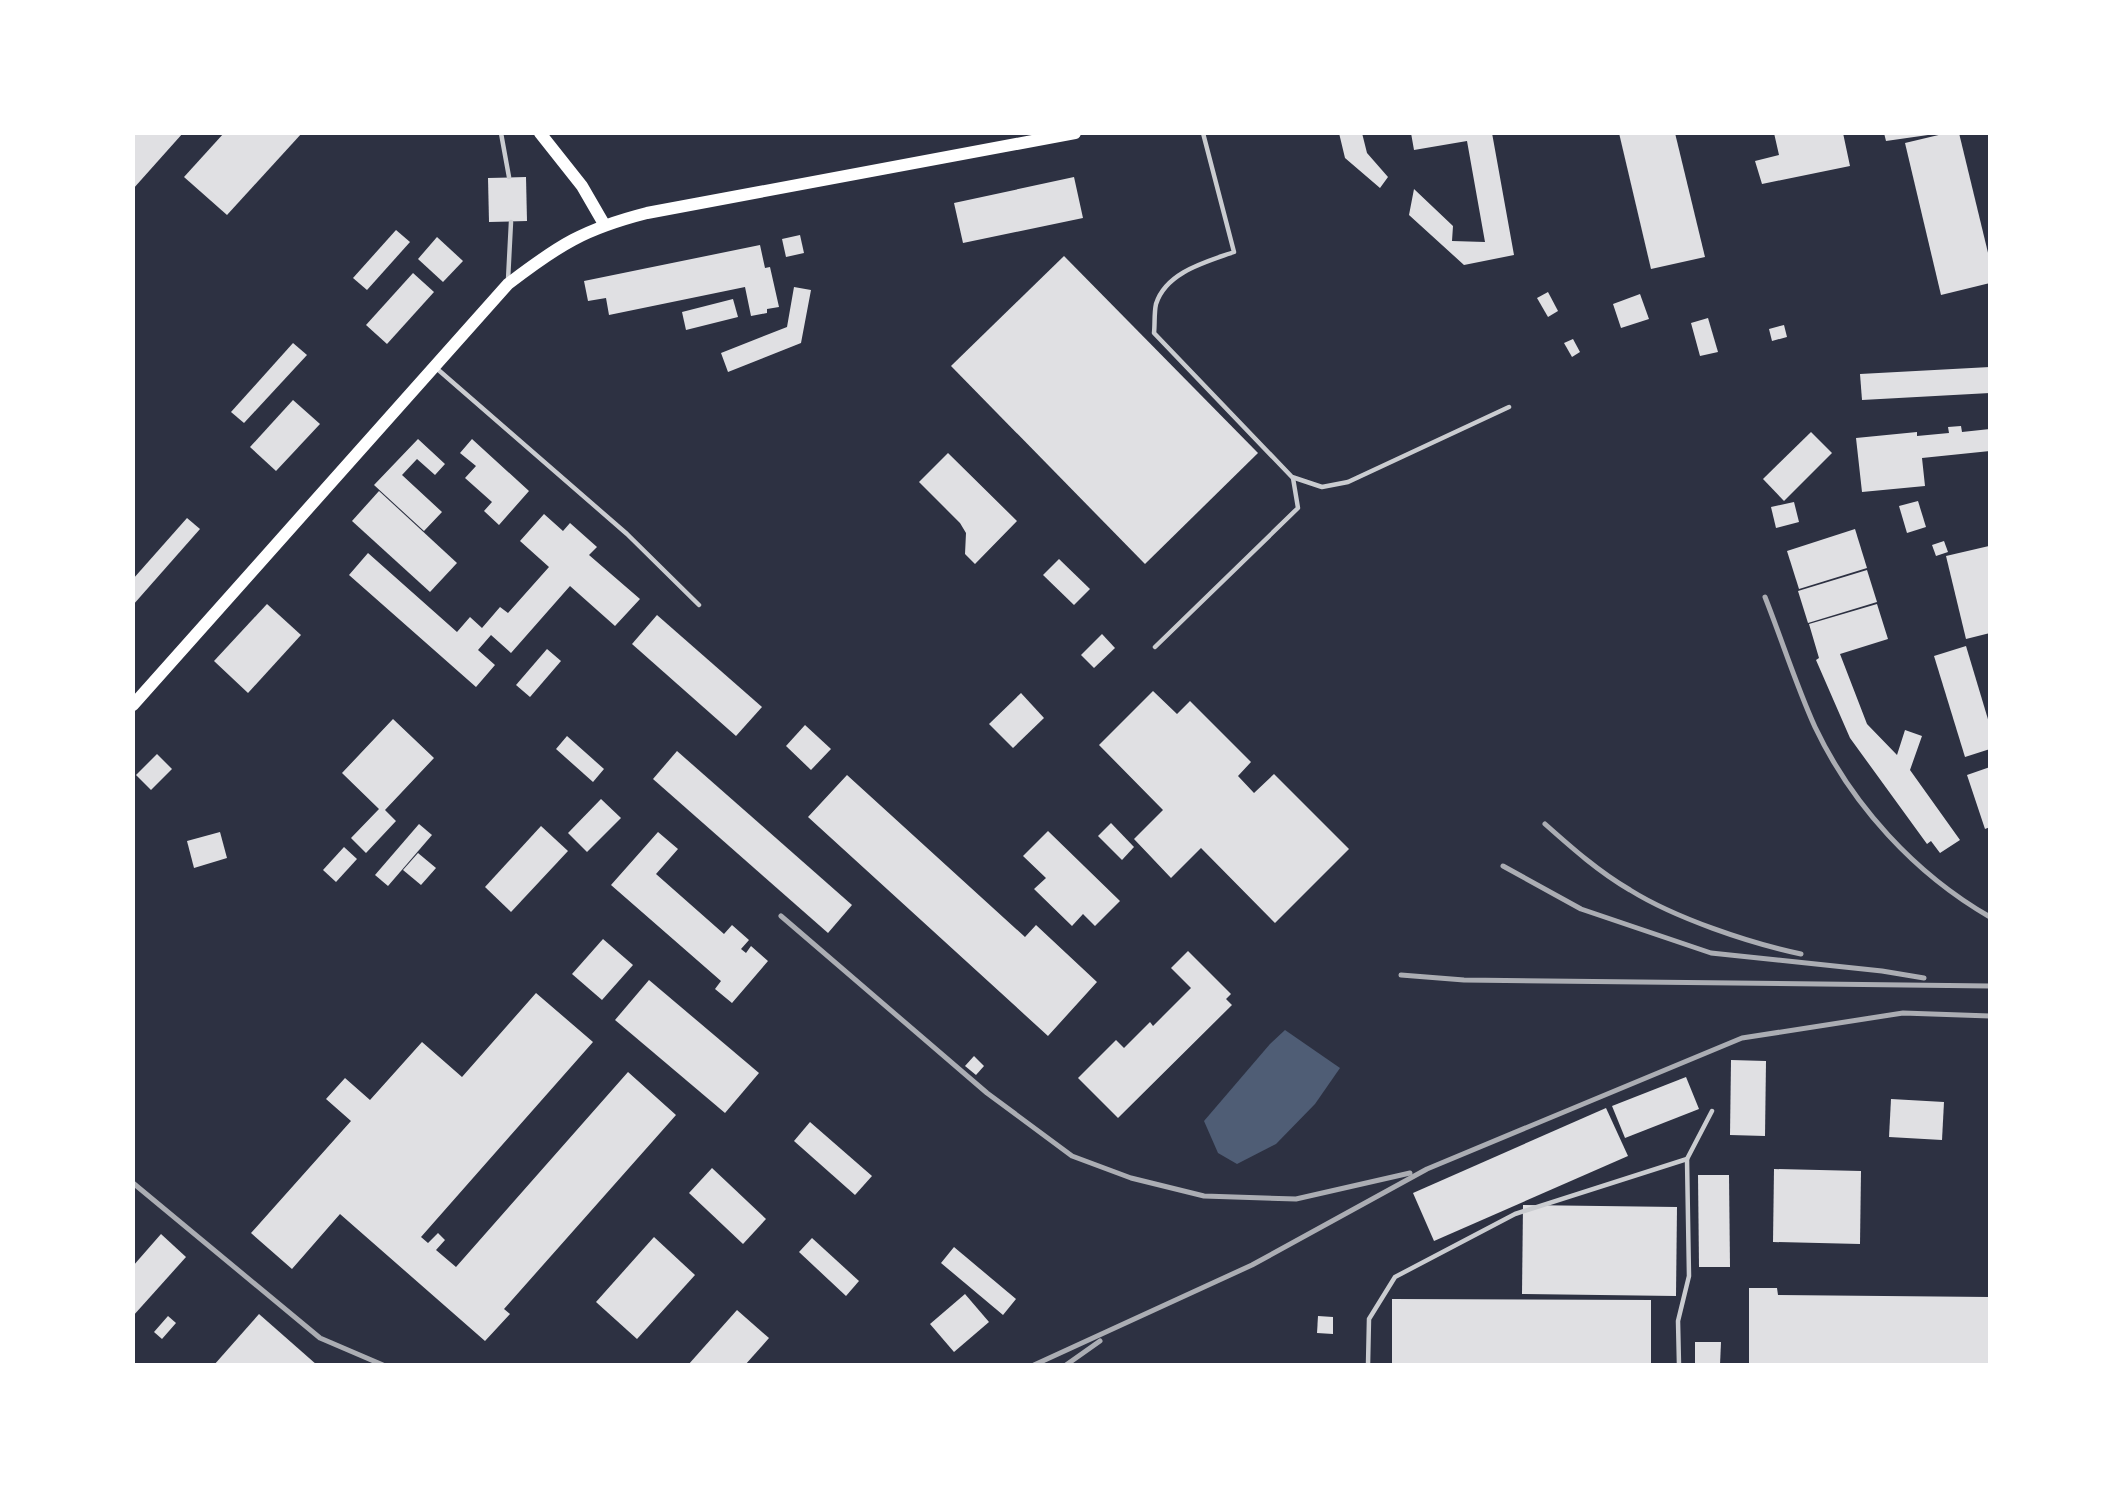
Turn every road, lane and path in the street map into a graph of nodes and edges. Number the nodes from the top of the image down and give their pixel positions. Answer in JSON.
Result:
{"nodes":[{"id":1,"x":501,"y":133,"type":"edge"},
{"id":2,"x":540,"y":133,"type":"edge"},
{"id":3,"x":1075,"y":133,"type":"edge"},
{"id":4,"x":1203,"y":133,"type":"edge"},
{"id":5,"x":509,"y":177,"type":"dead end"},
{"id":6,"x":511,"y":222,"type":"dead end"},
{"id":7,"x":604,"y":224,"type":"junction"},
{"id":8,"x":508,"y":284,"type":"junction"},
{"id":9,"x":434,"y":367,"type":"junction"},
{"id":10,"x":1509,"y":407,"type":"dead end"},
{"id":11,"x":1292,"y":477,"type":"junction"},
{"id":12,"x":699,"y":605,"type":"dead end"},
{"id":13,"x":1155,"y":646,"type":"dead end"},
{"id":14,"x":133,"y":705,"type":"edge"},
{"id":15,"x":1712,"y":1111,"type":"dead end"},
{"id":16,"x":1687,"y":1159,"type":"junction"},
{"id":17,"x":1368,"y":1365,"type":"edge"},
{"id":18,"x":1679,"y":1365,"type":"edge"}],
"edges":[{"from":1,"to":5,"type":"lane"},
{"from":2,"to":7,"type":"main road"},
{"from":3,"to":7,"type":"main road"},
{"from":4,"to":11,"type":"lane"},
{"from":6,"to":8,"type":"lane"},
{"from":7,"to":8,"type":"main road"},
{"from":8,"to":9,"type":"main road"},
{"from":9,"to":12,"type":"lane"},
{"from":9,"to":14,"type":"main road"},
{"from":10,"to":11,"type":"lane"},
{"from":11,"to":13,"type":"lane"},
{"from":15,"to":16,"type":"lane"},
{"from":16,"to":17,"type":"lane"},
{"from":16,"to":18,"type":"lane"}]}
